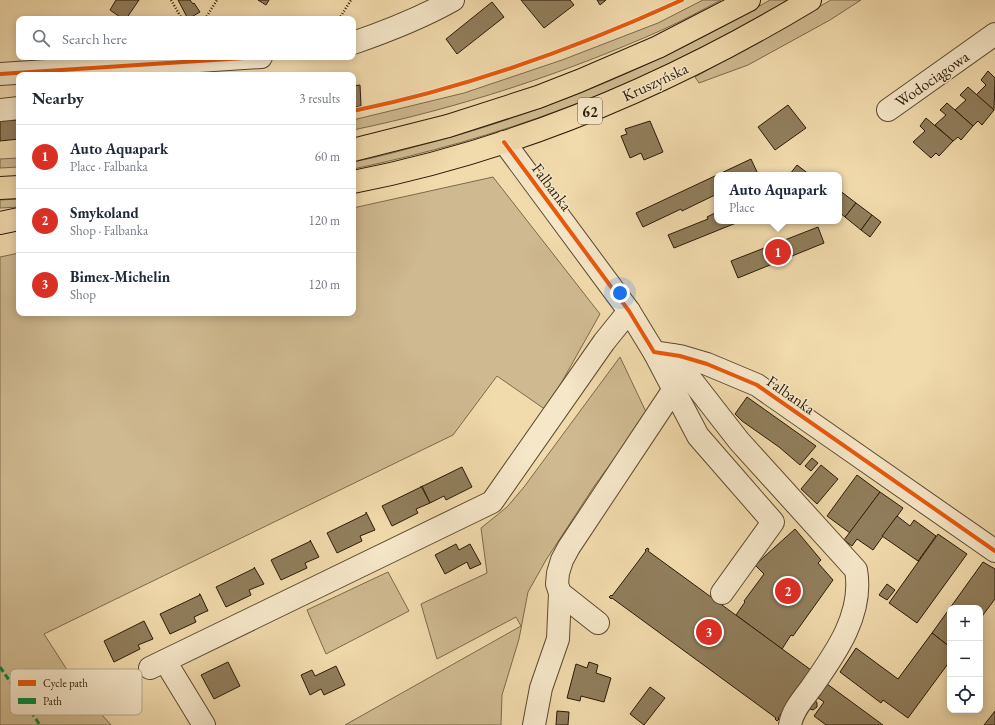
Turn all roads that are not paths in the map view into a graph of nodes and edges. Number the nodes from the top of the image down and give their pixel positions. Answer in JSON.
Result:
{"nodes":[{"id":1,"x":453,"y":0,"type":"edge"},
{"id":2,"x":750,"y":0,"type":"edge"},
{"id":3,"x":810,"y":0,"type":"edge"},
{"id":4,"x":995,"y":34,"type":"edge"},
{"id":5,"x":356,"y":41,"type":"edge"},
{"id":6,"x":229,"y":60,"type":"edge"},
{"id":7,"x":113,"y":71,"type":"edge"},
{"id":8,"x":75,"y":72,"type":"edge"},
{"id":9,"x":0,"y":74,"type":"edge"},
{"id":10,"x":16,"y":74,"type":"edge"},
{"id":11,"x":16,"y":108,"type":"edge"},
{"id":12,"x":0,"y":110,"type":"edge"},
{"id":13,"x":888,"y":110,"type":"dead end"},
{"id":14,"x":504,"y":142,"type":"junction"},
{"id":15,"x":356,"y":149,"type":"edge"},
{"id":16,"x":356,"y":181,"type":"edge"},
{"id":17,"x":16,"y":219,"type":"edge"},
{"id":18,"x":0,"y":220,"type":"edge"},
{"id":19,"x":16,"y":220,"type":"edge"},
{"id":20,"x":0,"y":223,"type":"edge"},
{"id":21,"x":629,"y":311,"type":"junction"},
{"id":22,"x":663,"y":354,"type":"junction"},
{"id":23,"x":674,"y":389,"type":"junction"},
{"id":24,"x":995,"y":551,"type":"edge"},
{"id":25,"x":560,"y":593,"type":"junction"},
{"id":26,"x":722,"y":593,"type":"dead end"},
{"id":27,"x":598,"y":623,"type":"dead end"},
{"id":28,"x":204,"y":725,"type":"edge"},
{"id":29,"x":534,"y":725,"type":"edge"},
{"id":30,"x":790,"y":725,"type":"edge"}],
"edges":[{"from":1,"to":5,"type":"street"},
{"from":2,"to":15,"type":"main road","name":"Kruszyńska","number":"62"},
{"from":3,"to":14,"type":"main road","name":"Kruszyńska","number":"62"},
{"from":4,"to":13,"type":"street","name":"Wodociągowa"},
{"from":6,"to":7,"type":"street"},
{"from":7,"to":8,"type":"street"},
{"from":9,"to":10,"type":"street"},
{"from":11,"to":12,"type":"street"},
{"from":14,"to":16,"type":"main road","name":"Kruszyńska","number":"62"},
{"from":14,"to":21,"type":"street","name":"Falbanka"},
{"from":17,"to":18,"type":"main road"},
{"from":19,"to":20,"type":"main road"},
{"from":21,"to":22,"type":"street","name":"Falbanka"},
{"from":21,"to":28,"type":"street"},
{"from":22,"to":23,"type":"street"},
{"from":22,"to":24,"type":"street","name":"Falbanka"},
{"from":22,"to":30,"type":"street"},
{"from":23,"to":25,"type":"street"},
{"from":23,"to":26,"type":"street"},
{"from":25,"to":27,"type":"street"},
{"from":25,"to":29,"type":"street"}]}
